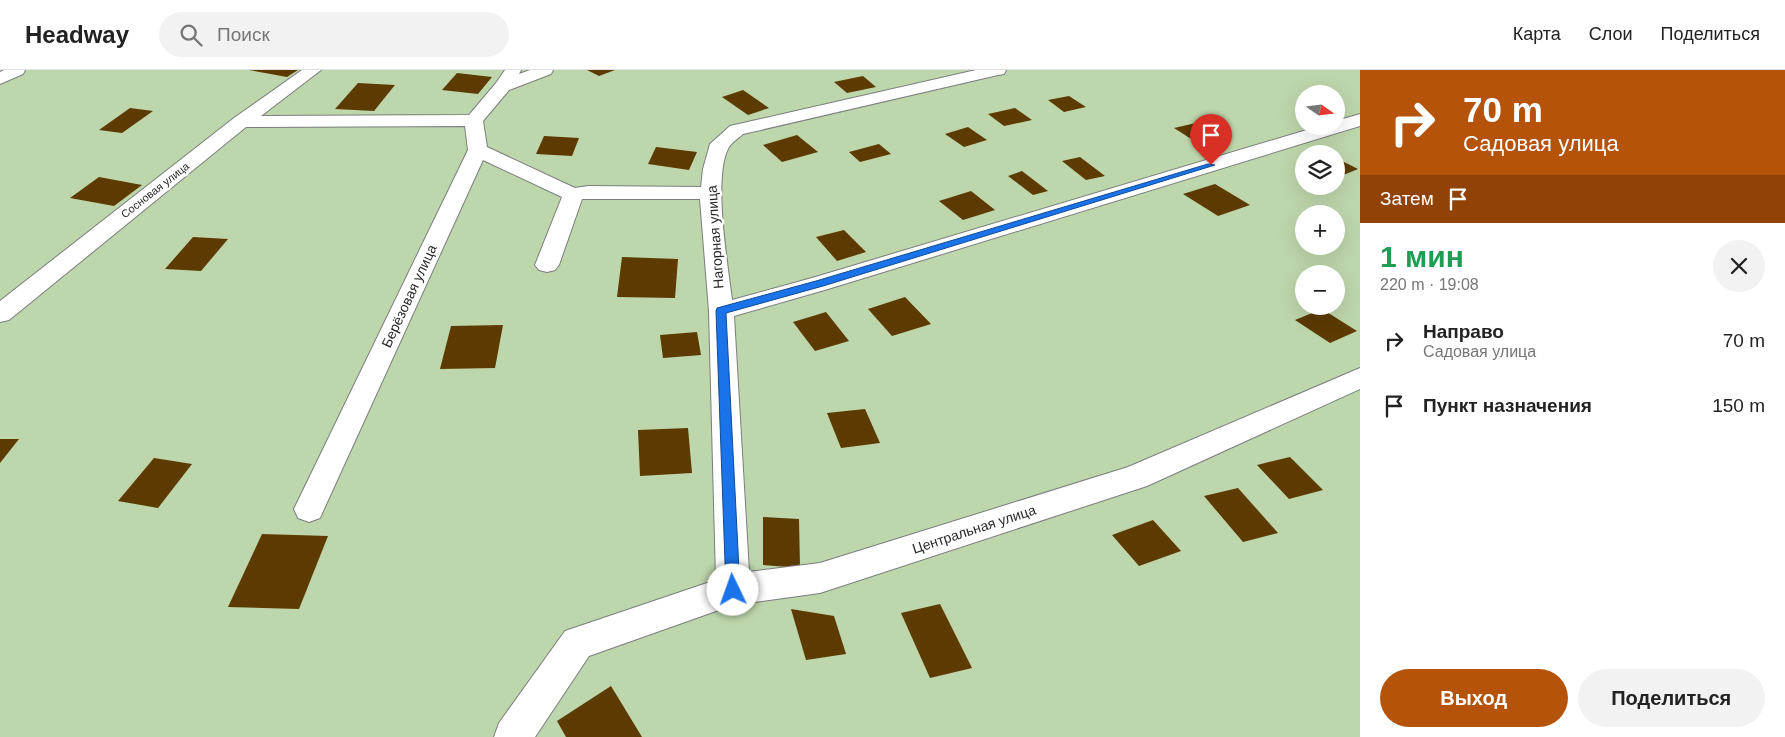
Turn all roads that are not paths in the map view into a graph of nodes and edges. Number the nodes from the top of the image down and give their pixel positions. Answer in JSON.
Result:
{"nodes":[{"id":1,"x":18,"y":70,"type":"edge"},
{"id":2,"x":313,"y":70,"type":"edge"},
{"id":3,"x":545,"y":70,"type":"edge"},
{"id":4,"x":998,"y":70,"type":"edge"},
{"id":5,"x":508,"y":78,"type":"edge"},
{"id":6,"x":0,"y":79,"type":"edge"},
{"id":7,"x":474,"y":120,"type":"junction"},
{"id":8,"x":1360,"y":120,"type":"edge"},
{"id":9,"x":241,"y":122,"type":"junction"},
{"id":10,"x":478,"y":150,"type":"junction"},
{"id":11,"x":710,"y":193,"type":"junction"},
{"id":12,"x":573,"y":195,"type":"junction"},
{"id":13,"x":547,"y":265,"type":"dead end"},
{"id":14,"x":721,"y":311,"type":"junction"},
{"id":15,"x":0,"y":314,"type":"edge"},
{"id":16,"x":1360,"y":378,"type":"edge"},
{"id":17,"x":309,"y":509,"type":"dead end"},
{"id":18,"x":733,"y":590,"type":"junction"},
{"id":19,"x":513,"y":737,"type":"edge"}],
"edges":[{"from":1,"to":6,"type":"street"},
{"from":2,"to":9,"type":"street","name":"Сосновая улица"},
{"from":3,"to":5,"type":"street"},
{"from":4,"to":11,"type":"street","name":"Нагорная улица"},
{"from":5,"to":7,"type":"street"},
{"from":7,"to":9,"type":"street"},
{"from":7,"to":10,"type":"street"},
{"from":8,"to":14,"type":"street"},
{"from":9,"to":15,"type":"street","name":"Сосновая улица"},
{"from":10,"to":12,"type":"street"},
{"from":10,"to":17,"type":"street","name":"Берёзовая улица"},
{"from":11,"to":12,"type":"street"},
{"from":11,"to":14,"type":"street","name":"Нагорная улица"},
{"from":12,"to":13,"type":"street"},
{"from":14,"to":18,"type":"street","name":"Нагорная улица"},
{"from":16,"to":18,"type":"street","name":"Центральная улица"},
{"from":18,"to":19,"type":"street","name":"Центральная улица"}]}
